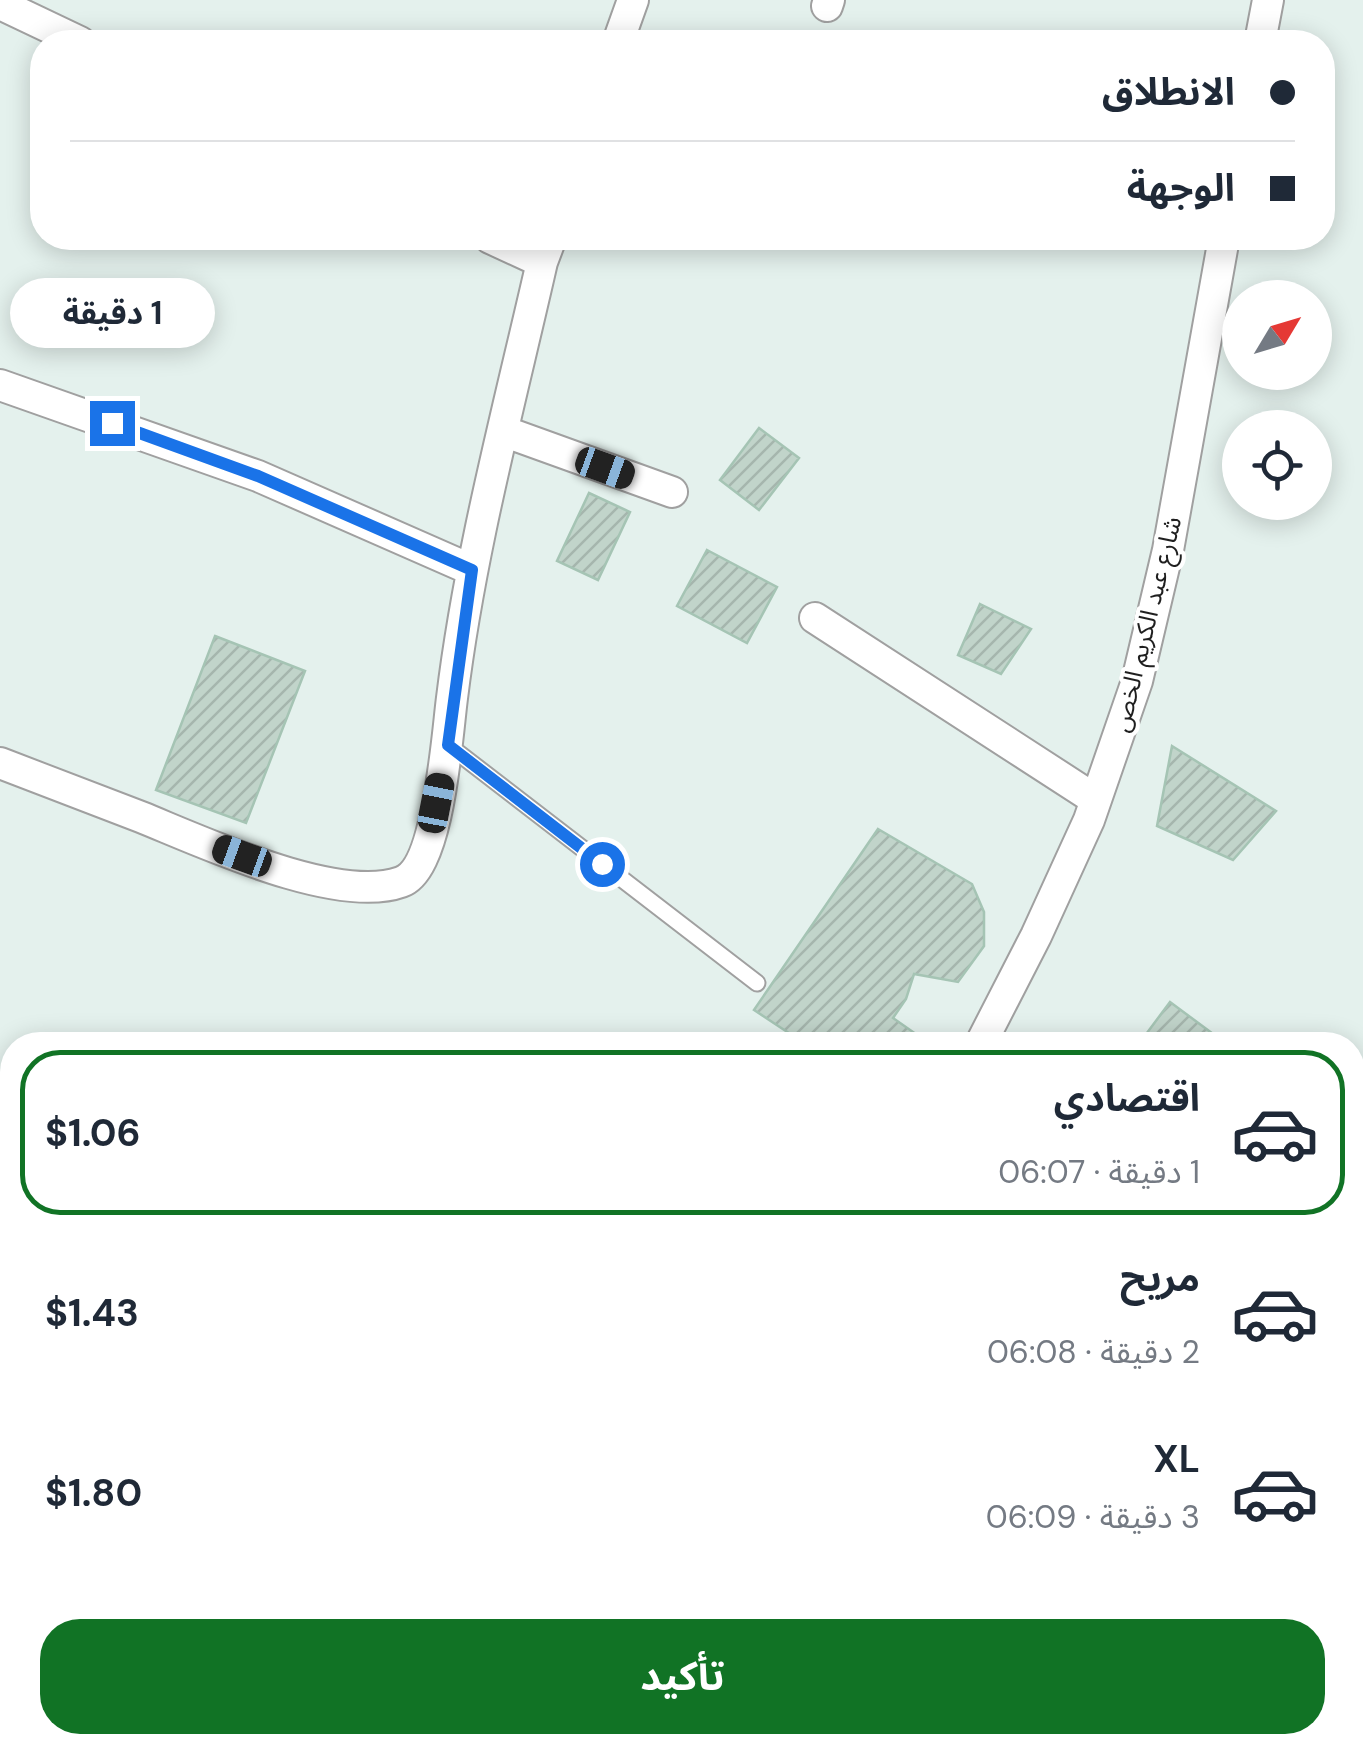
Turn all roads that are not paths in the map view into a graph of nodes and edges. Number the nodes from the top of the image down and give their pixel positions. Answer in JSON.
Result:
{"nodes":[{"id":1,"x":633,"y":0,"type":"edge"},
{"id":2,"x":1268,"y":0,"type":"edge"},
{"id":3,"x":0,"y":4,"type":"edge"},
{"id":4,"x":55,"y":30,"type":"edge"},
{"id":5,"x":622,"y":30,"type":"edge"},
{"id":6,"x":1262,"y":30,"type":"edge"},
{"id":7,"x":547,"y":250,"type":"edge"},
{"id":8,"x":1222,"y":250,"type":"edge"},
{"id":9,"x":0,"y":385,"type":"edge"},
{"id":10,"x":504,"y":431,"type":"junction"},
{"id":11,"x":672,"y":492,"type":"dead end"},
{"id":12,"x":472,"y":570,"type":"junction"},
{"id":13,"x":815,"y":618,"type":"dead end"},
{"id":14,"x":448,"y":745,"type":"junction"},
{"id":15,"x":0,"y":762,"type":"edge"},
{"id":16,"x":1096,"y":800,"type":"junction"},
{"id":17,"x":757,"y":983,"type":"dead end"},
{"id":18,"x":987,"y":1032,"type":"edge"}],
"edges":[{"from":1,"to":5,"type":"street"},
{"from":2,"to":6,"type":"street"},
{"from":3,"to":4,"type":"street"},
{"from":7,"to":10,"type":"street"},
{"from":8,"to":16,"type":"street","name":"شارع عبد الكريم الخص"},
{"from":9,"to":12,"type":"street"},
{"from":10,"to":11,"type":"street"},
{"from":10,"to":12,"type":"street"},
{"from":12,"to":14,"type":"street"},
{"from":13,"to":16,"type":"street"},
{"from":14,"to":15,"type":"street"},
{"from":14,"to":17,"type":"lane"},
{"from":16,"to":18,"type":"street","name":"شارع عبد الكريم الخص"}]}
